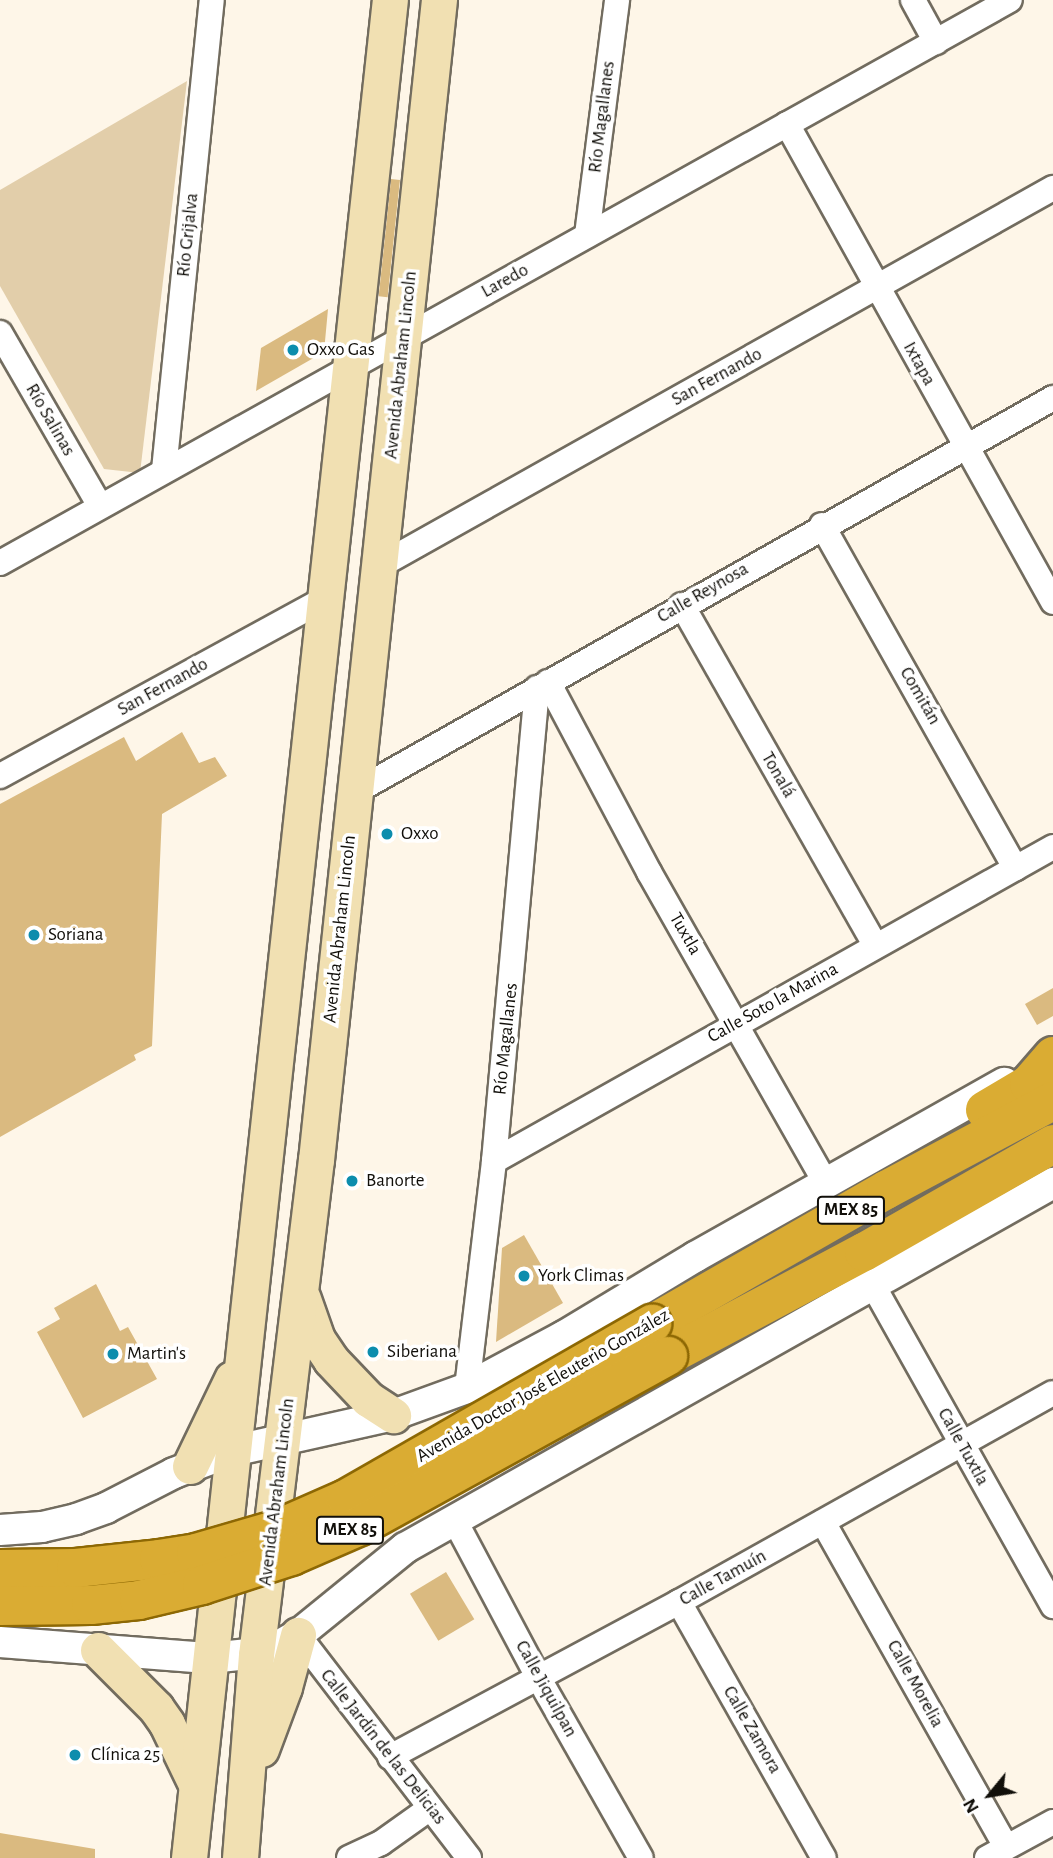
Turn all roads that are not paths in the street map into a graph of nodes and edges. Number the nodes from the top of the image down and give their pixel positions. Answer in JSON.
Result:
{"nodes":[{"id":1,"x":212,"y":0,"type":"edge"},
{"id":2,"x":390,"y":0,"type":"edge"},
{"id":3,"x":439,"y":0,"type":"edge"},
{"id":4,"x":617,"y":0,"type":"edge"},
{"id":5,"x":913,"y":0,"type":"edge"},
{"id":6,"x":1010,"y":0,"type":"edge"},
{"id":7,"x":936,"y":42,"type":"junction"},
{"id":8,"x":787,"y":124,"type":"junction"},
{"id":9,"x":1053,"y":188,"type":"edge"},
{"id":10,"x":587,"y":235,"type":"junction"},
{"id":11,"x":877,"y":288,"type":"junction"},
{"id":12,"x":0,"y":333,"type":"edge"},
{"id":13,"x":403,"y":338,"type":"junction"},
{"id":14,"x":350,"y":367,"type":"junction"},
{"id":15,"x":1053,"y":398,"type":"edge"},
{"id":16,"x":965,"y":448,"type":"junction"},
{"id":17,"x":164,"y":470,"type":"junction"},
{"id":18,"x":100,"y":506,"type":"junction"},
{"id":19,"x":822,"y":525,"type":"junction"},
{"id":20,"x":0,"y":563,"type":"edge"},
{"id":21,"x":381,"y":565,"type":"junction"},
{"id":22,"x":325,"y":598,"type":"junction"},
{"id":23,"x":1053,"y":602,"type":"edge"},
{"id":24,"x":682,"y":605,"type":"junction"},
{"id":25,"x":543,"y":685,"type":"junction"},
{"id":26,"x":0,"y":776,"type":"edge"},
{"id":27,"x":355,"y":792,"type":"junction"},
{"id":28,"x":1053,"y":848,"type":"edge"},
{"id":29,"x":1015,"y":868,"type":"junction"},
{"id":30,"x":875,"y":945,"type":"junction"},
{"id":31,"x":737,"y":1023,"type":"junction"},
{"id":32,"x":1053,"y":1056,"type":"edge"},
{"id":33,"x":1053,"y":1101,"type":"edge"},
{"id":34,"x":268,"y":1137,"type":"junction"},
{"id":35,"x":1053,"y":1144,"type":"edge"},
{"id":36,"x":316,"y":1160,"type":"junction"},
{"id":37,"x":494,"y":1161,"type":"junction"},
{"id":38,"x":1053,"y":1172,"type":"edge"},
{"id":39,"x":826,"y":1183,"type":"junction"},
{"id":40,"x":1053,"y":1184,"type":"edge"},
{"id":41,"x":886,"y":1190,"type":"junction"},
{"id":42,"x":260,"y":1202,"type":"junction"},
{"id":43,"x":310,"y":1206,"type":"junction"},
{"id":44,"x":869,"y":1269,"type":"junction"},
{"id":45,"x":300,"y":1286,"type":"junction"},
{"id":46,"x":660,"y":1340,"type":"junction"},
{"id":47,"x":244,"y":1354,"type":"junction"},
{"id":48,"x":467,"y":1388,"type":"junction"},
{"id":49,"x":1053,"y":1393,"type":"edge"},
{"id":50,"x":393,"y":1415,"type":"junction"},
{"id":51,"x":284,"y":1440,"type":"junction"},
{"id":52,"x":961,"y":1443,"type":"junction"},
{"id":53,"x":232,"y":1451,"type":"junction"},
{"id":54,"x":190,"y":1466,"type":"junction"},
{"id":55,"x":454,"y":1519,"type":"junction"},
{"id":56,"x":823,"y":1522,"type":"junction"},
{"id":57,"x":0,"y":1530,"type":"edge"},
{"id":58,"x":0,"y":1569,"type":"edge"},
{"id":59,"x":680,"y":1602,"type":"junction"},
{"id":60,"x":0,"y":1606,"type":"edge"},
{"id":61,"x":1053,"y":1606,"type":"edge"},
{"id":62,"x":298,"y":1635,"type":"junction"},
{"id":63,"x":0,"y":1642,"type":"edge"},
{"id":64,"x":98,"y":1650,"type":"junction"},
{"id":65,"x":256,"y":1655,"type":"junction"},
{"id":66,"x":210,"y":1658,"type":"junction"},
{"id":67,"x":538,"y":1677,"type":"junction"},
{"id":68,"x":390,"y":1757,"type":"junction"},
{"id":69,"x":196,"y":1784,"type":"junction"},
{"id":70,"x":247,"y":1785,"type":"junction"},
{"id":71,"x":430,"y":1808,"type":"junction"},
{"id":72,"x":1053,"y":1822,"type":"edge"},
{"id":73,"x":996,"y":1852,"type":"edge"},
{"id":74,"x":189,"y":1858,"type":"edge"},
{"id":75,"x":240,"y":1858,"type":"edge"},
{"id":76,"x":349,"y":1858,"type":"edge"},
{"id":77,"x":468,"y":1858,"type":"edge"},
{"id":78,"x":641,"y":1858,"type":"edge"},
{"id":79,"x":824,"y":1858,"type":"edge"}],
"edges":[{"from":1,"to":17,"type":"street","name":"Río Grijalva"},
{"from":2,"to":14,"type":"main road"},
{"from":3,"to":13,"type":"main road","name":"Avenida Abraham Lincoln"},
{"from":4,"to":10,"type":"street","name":"Río Magallanes"},
{"from":5,"to":7,"type":"street"},
{"from":6,"to":7,"type":"street","name":"Laredo"},
{"from":7,"to":8,"type":"street","name":"Laredo"},
{"from":8,"to":10,"type":"street","name":"Laredo"},
{"from":8,"to":11,"type":"street","name":"Ixtapa"},
{"from":9,"to":11,"type":"street","name":"San Fernando"},
{"from":10,"to":13,"type":"street","name":"Laredo"},
{"from":11,"to":16,"type":"street","name":"Ixtapa"},
{"from":11,"to":21,"type":"street","name":"San Fernando"},
{"from":12,"to":18,"type":"street","name":"Río Salinas"},
{"from":13,"to":14,"type":"street","name":"Laredo"},
{"from":13,"to":21,"type":"main road","name":"Avenida Abraham Lincoln"},
{"from":14,"to":17,"type":"street","name":"Laredo"},
{"from":14,"to":22,"type":"main road"},
{"from":15,"to":16,"type":"street","name":"Calle Reynosa"},
{"from":16,"to":19,"type":"street","name":"Calle Reynosa"},
{"from":16,"to":23,"type":"street","name":"Ixtapa"},
{"from":17,"to":18,"type":"street","name":"Laredo"},
{"from":18,"to":20,"type":"street","name":"Laredo"},
{"from":19,"to":24,"type":"street","name":"Calle Reynosa"},
{"from":19,"to":29,"type":"street","name":"Comitán"},
{"from":21,"to":27,"type":"main road","name":"Avenida Abraham Lincoln"},
{"from":22,"to":26,"type":"street","name":"San Fernando"},
{"from":22,"to":34,"type":"main road"},
{"from":24,"to":25,"type":"street","name":"Calle Reynosa"},
{"from":24,"to":30,"type":"street","name":"Tonalá"},
{"from":25,"to":27,"type":"street","name":"Calle Reynosa"},
{"from":25,"to":31,"type":"street","name":"Tuxtla"},
{"from":25,"to":37,"type":"street","name":"Río Magallanes"},
{"from":27,"to":36,"type":"main road","name":"Avenida Abraham Lincoln"},
{"from":28,"to":29,"type":"street","name":"Calle Soto la Marina"},
{"from":29,"to":30,"type":"street","name":"Calle Soto la Marina"},
{"from":30,"to":31,"type":"street","name":"Calle Soto la Marina"},
{"from":31,"to":37,"type":"street","name":"Calle Soto la Marina"},
{"from":31,"to":39,"type":"street","name":"Tuxtla"},
{"from":32,"to":39,"type":"street"},
{"from":32,"to":41,"type":"highway"},
{"from":33,"to":41,"type":"highway","name":"Avenida Doctor José Eleuterio González","number":"MEX 85"},
{"from":34,"to":36,"type":"main road"},
{"from":34,"to":42,"type":"main road"},
{"from":35,"to":44,"type":"highway","name":"Avenida Doctor José Eleuterio González","number":"MEX 85"},
{"from":36,"to":43,"type":"main road","name":"Avenida Abraham Lincoln"},
{"from":37,"to":48,"type":"street","name":"Río Magallanes"},
{"from":38,"to":44,"type":"highway"},
{"from":39,"to":48,"type":"street"},
{"from":40,"to":44,"type":"street"},
{"from":41,"to":46,"type":"highway","name":"Avenida Doctor José Eleuterio González","number":"MEX 85"},
{"from":42,"to":43,"type":"main road"},
{"from":42,"to":47,"type":"main road"},
{"from":43,"to":45,"type":"main road","name":"Avenida Abraham Lincoln"},
{"from":44,"to":46,"type":"highway","name":"Avenida Doctor José Eleuterio González","number":"MEX 85"},
{"from":44,"to":52,"type":"street","name":"Calle Tuxtla"},
{"from":44,"to":55,"type":"street"},
{"from":45,"to":50,"type":"main road"},
{"from":45,"to":51,"type":"main road","name":"Avenida Abraham Lincoln"},
{"from":46,"to":58,"type":"highway","name":"Avenida Doctor José Eleuterio González","number":"MEX 85","bridge":true},
{"from":46,"to":60,"type":"highway","name":"Avenida Doctor José Eleuterio González","number":"MEX 85","bridge":true},
{"from":47,"to":53,"type":"main road"},
{"from":47,"to":54,"type":"main road"},
{"from":48,"to":50,"type":"street"},
{"from":49,"to":52,"type":"street","name":"Calle Tamuín"},
{"from":50,"to":51,"type":"street"},
{"from":51,"to":53,"type":"street"},
{"from":51,"to":65,"type":"main road","name":"Avenida Abraham Lincoln"},
{"from":52,"to":56,"type":"street","name":"Calle Tamuín"},
{"from":52,"to":61,"type":"street","name":"Calle Tuxtla"},
{"from":53,"to":54,"type":"street"},
{"from":53,"to":66,"type":"main road"},
{"from":54,"to":57,"type":"street"},
{"from":55,"to":62,"type":"street"},
{"from":55,"to":67,"type":"street","name":"Calle Jiquilpan"},
{"from":56,"to":59,"type":"street","name":"Calle Tamuín"},
{"from":56,"to":73,"type":"street","name":"Calle Morelia"},
{"from":59,"to":67,"type":"street","name":"Calle Tamuín"},
{"from":59,"to":79,"type":"street","name":"Calle Zamora"},
{"from":62,"to":65,"type":"street"},
{"from":62,"to":68,"type":"street","name":"Calle Jardín de las Delicias"},
{"from":62,"to":70,"type":"main road"},
{"from":63,"to":64,"type":"street"},
{"from":64,"to":66,"type":"street"},
{"from":64,"to":69,"type":"main road"},
{"from":65,"to":66,"type":"street"},
{"from":65,"to":70,"type":"main road","name":"Avenida Abraham Lincoln"},
{"from":66,"to":69,"type":"main road"},
{"from":67,"to":68,"type":"street","name":"Calle Tamuín"},
{"from":67,"to":78,"type":"street","name":"Calle Jiquilpan"},
{"from":68,"to":71,"type":"street","name":"Calle Jardín de las Delicias"},
{"from":69,"to":74,"type":"main road"},
{"from":70,"to":75,"type":"main road","name":"Avenida Abraham Lincoln"},
{"from":71,"to":76,"type":"street"},
{"from":71,"to":77,"type":"street","name":"Calle Jardín de las Delicias"},
{"from":72,"to":73,"type":"street"}]}
